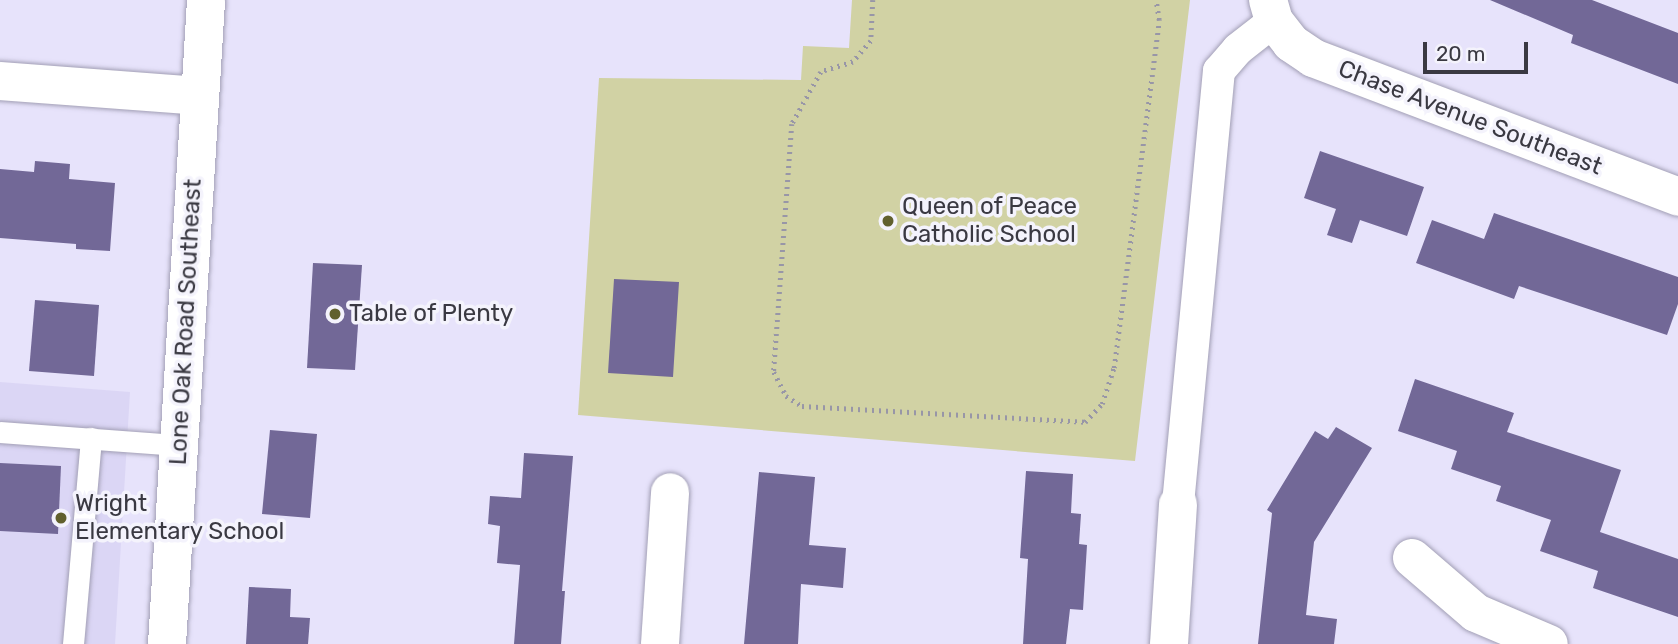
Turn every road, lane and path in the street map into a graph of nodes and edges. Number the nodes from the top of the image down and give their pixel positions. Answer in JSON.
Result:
{"nodes":[{"id":1,"x":206,"y":0,"type":"edge"},
{"id":2,"x":873,"y":0,"type":"edge"},
{"id":3,"x":1156,"y":0,"type":"edge"},
{"id":4,"x":1271,"y":10,"type":"edge"},
{"id":5,"x":0,"y":81,"type":"edge"},
{"id":6,"x":199,"y":96,"type":"junction"},
{"id":7,"x":1678,"y":197,"type":"edge"},
{"id":8,"x":0,"y":432,"type":"edge"},
{"id":9,"x":91,"y":438,"type":"junction"},
{"id":10,"x":179,"y":445,"type":"junction"},
{"id":11,"x":670,"y":492,"type":"dead end"},
{"id":12,"x":1178,"y":504,"type":"joint"},
{"id":13,"x":1412,"y":558,"type":"dead end"},
{"id":14,"x":73,"y":644,"type":"edge"},
{"id":15,"x":167,"y":644,"type":"edge"},
{"id":16,"x":660,"y":644,"type":"edge"},
{"id":17,"x":1169,"y":644,"type":"edge"},
{"id":18,"x":1549,"y":644,"type":"edge"}],
"edges":[{"from":1,"to":6,"type":"street","name":"Lone Oak Road Southeast"},
{"from":2,"to":3,"type":"path"},
{"from":4,"to":7,"type":"street","name":"Chase Avenue Southeast"},
{"from":4,"to":12,"type":"street"},
{"from":5,"to":6,"type":"street"},
{"from":6,"to":10,"type":"street","name":"Lone Oak Road Southeast"},
{"from":8,"to":9,"type":"lane"},
{"from":9,"to":10,"type":"lane"},
{"from":9,"to":14,"type":"lane"},
{"from":10,"to":15,"type":"street","name":"Lone Oak Road Southeast"},
{"from":11,"to":16,"type":"street"},
{"from":12,"to":17,"type":"street"},
{"from":13,"to":18,"type":"street"}]}
